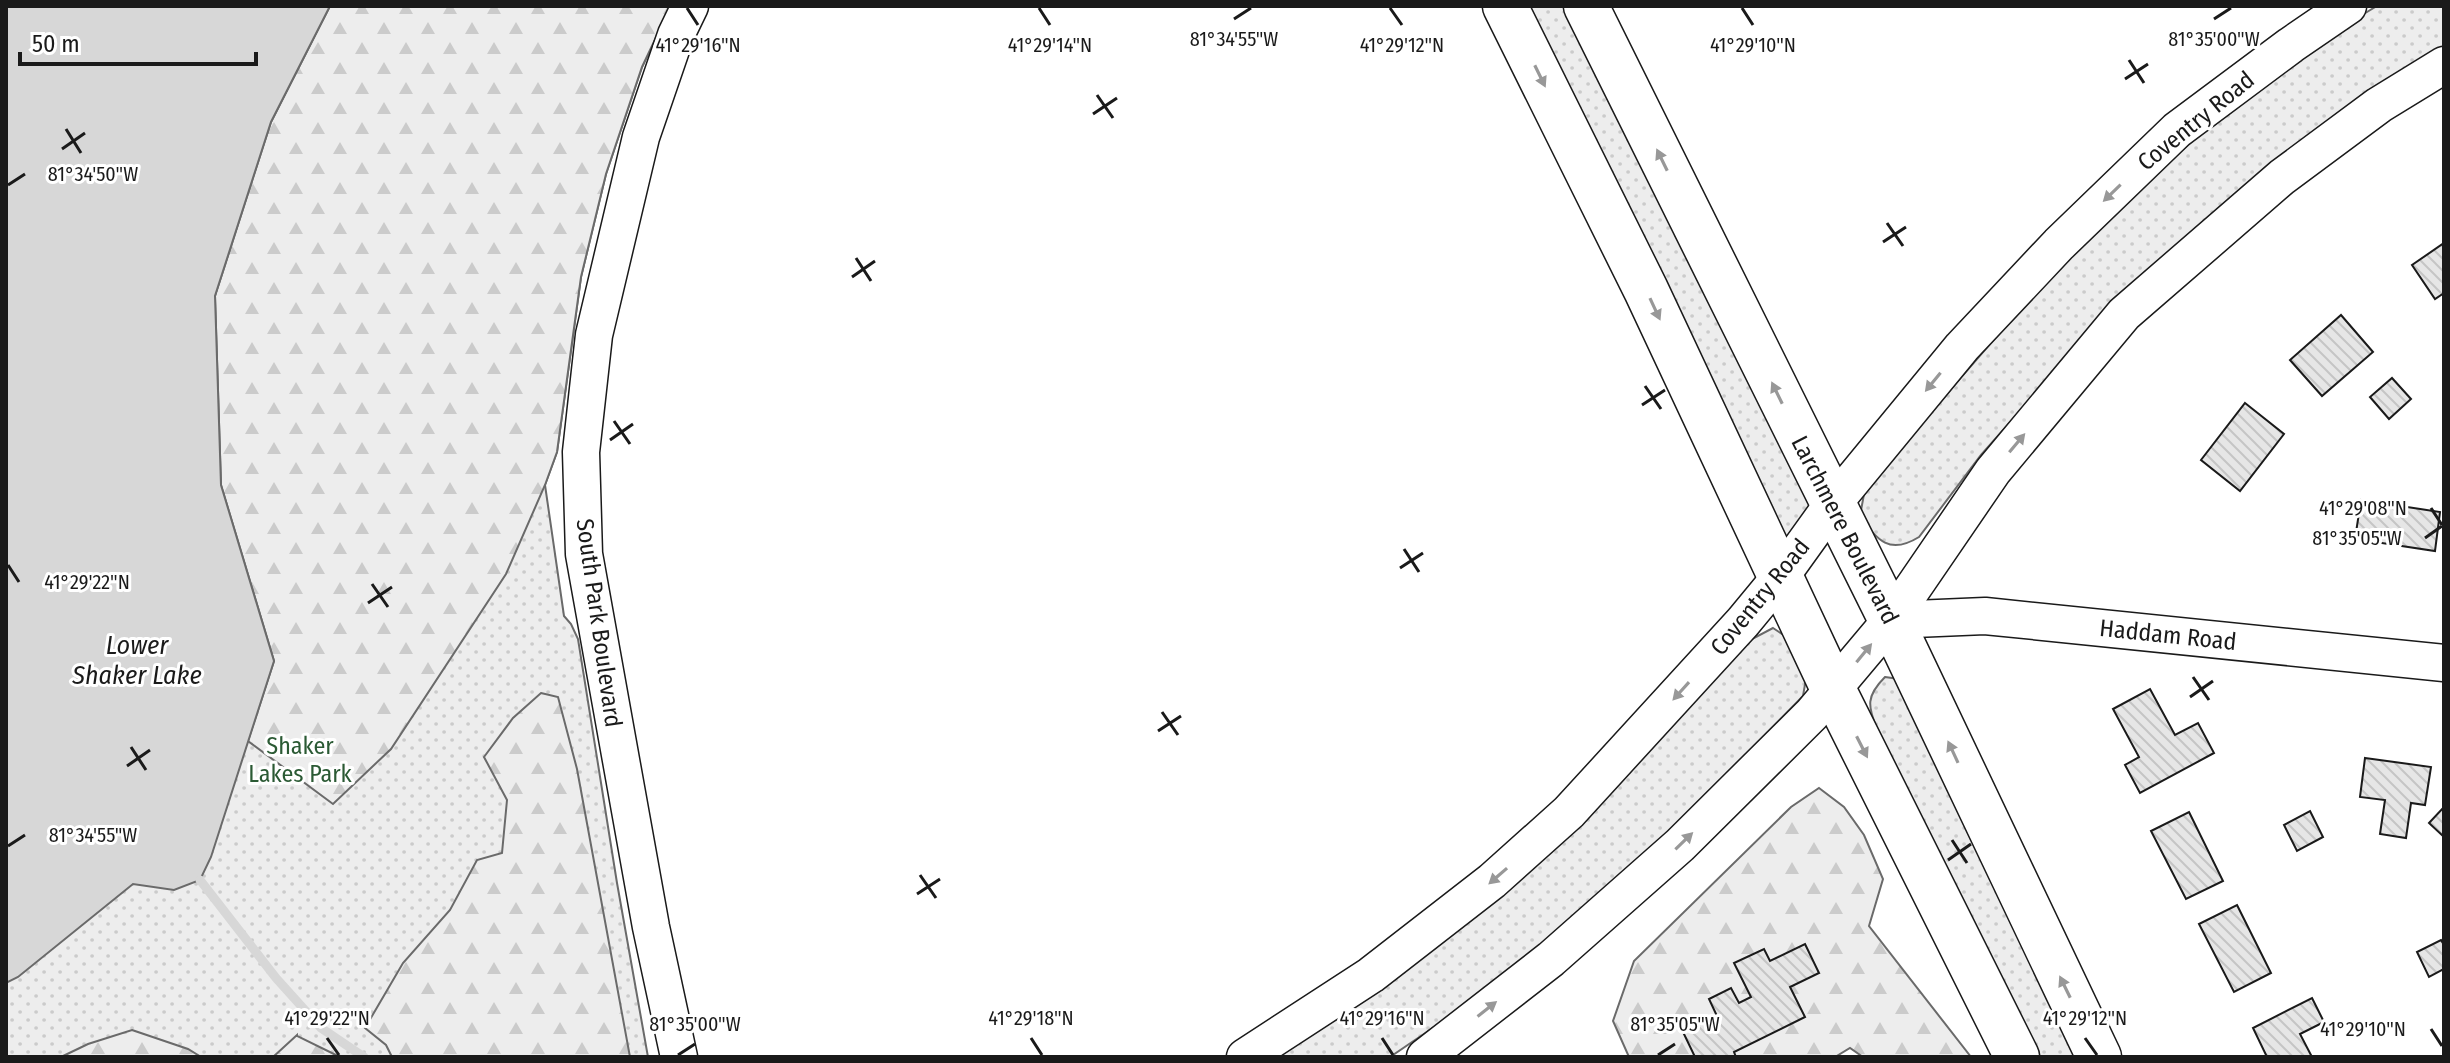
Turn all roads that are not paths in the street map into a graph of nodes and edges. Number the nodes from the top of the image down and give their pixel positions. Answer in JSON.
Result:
{"nodes":[{"id":1,"x":690,"y":6,"type":"edge"},
{"id":2,"x":1505,"y":6,"type":"edge"},
{"id":3,"x":1586,"y":6,"type":"edge"},
{"id":4,"x":2348,"y":6,"type":"edge"},
{"id":5,"x":2444,"y":65,"type":"edge"},
{"id":6,"x":1832,"y":505,"type":"junction"},
{"id":7,"x":1781,"y":576,"type":"junction"},
{"id":8,"x":1891,"y":620,"type":"junction"},
{"id":9,"x":2444,"y":663,"type":"edge"},
{"id":10,"x":1834,"y":691,"type":"junction"},
{"id":11,"x":679,"y":1057,"type":"edge"},
{"id":12,"x":1245,"y":1057,"type":"edge"},
{"id":13,"x":1425,"y":1057,"type":"edge"},
{"id":14,"x":2017,"y":1057,"type":"edge"},
{"id":15,"x":2099,"y":1057,"type":"edge"}],
"edges":[{"from":1,"to":11,"type":"street","name":"South Park Boulevard"},
{"from":2,"to":7,"type":"main road","one_way":true},
{"from":6,"to":3,"type":"main road","name":"Larchmere Boulevard","one_way":true},
{"from":4,"to":6,"type":"street","name":"Coventry Road","one_way":true},
{"from":8,"to":5,"type":"street","one_way":true},
{"from":6,"to":7,"type":"street","name":"Coventry Road"},
{"from":6,"to":8,"type":"main road","name":"Larchmere Boulevard"},
{"from":7,"to":10,"type":"main road"},
{"from":7,"to":12,"type":"street","name":"Coventry Road","one_way":true},
{"from":8,"to":9,"type":"street","name":"Haddam Road"},
{"from":10,"to":8,"type":"street","one_way":true},
{"from":15,"to":8,"type":"main road","name":"Larchmere Boulevard","one_way":true},
{"from":13,"to":10,"type":"street","one_way":true},
{"from":10,"to":14,"type":"main road","one_way":true}]}
